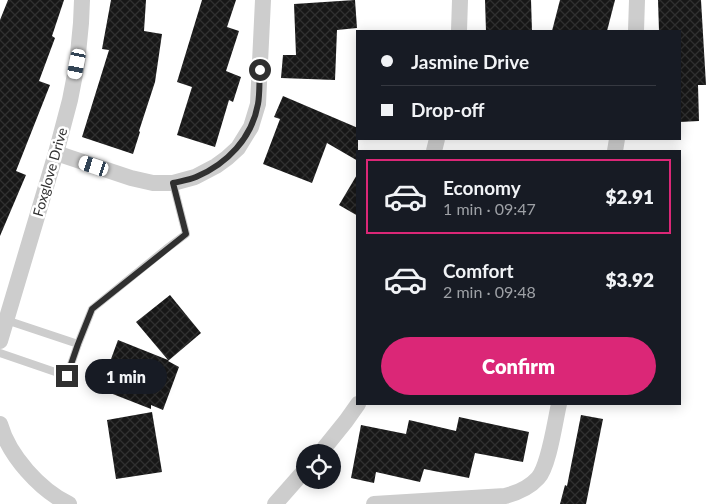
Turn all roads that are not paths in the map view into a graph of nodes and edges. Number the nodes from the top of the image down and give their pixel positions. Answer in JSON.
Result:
{"nodes":[{"id":1,"x":82,"y":0,"type":"edge"},
{"id":2,"x":263,"y":0,"type":"edge"},
{"id":3,"x":460,"y":0,"type":"edge"},
{"id":4,"x":637,"y":0,"type":"edge"},
{"id":5,"x":458,"y":30,"type":"edge"},
{"id":6,"x":636,"y":30,"type":"edge"},
{"id":7,"x":56,"y":153,"type":"junction"},
{"id":8,"x":173,"y":183,"type":"junction"},
{"id":9,"x":3,"y":319,"type":"edge"},
{"id":10,"x":0,"y":341,"type":"edge"},
{"id":11,"x":78,"y":344,"type":"junction"},
{"id":12,"x":0,"y":353,"type":"edge"},
{"id":13,"x":357,"y":405,"type":"edge"},
{"id":14,"x":559,"y":405,"type":"edge"},
{"id":15,"x":0,"y":424,"type":"edge"},
{"id":16,"x":327,"y":444,"type":"edge"},
{"id":17,"x":296,"y":480,"type":"edge"},
{"id":18,"x":69,"y":504,"type":"edge"},
{"id":19,"x":275,"y":504,"type":"edge"},
{"id":20,"x":374,"y":504,"type":"edge"}],
"edges":[{"from":1,"to":7,"type":"street","name":"Foxglove Drive"},
{"from":2,"to":8,"type":"street"},
{"from":3,"to":5,"type":"street"},
{"from":4,"to":6,"type":"street"},
{"from":7,"to":8,"type":"street"},
{"from":7,"to":9,"type":"street","name":"Foxglove Drive"},
{"from":8,"to":11,"type":"lane"},
{"from":9,"to":10,"type":"street","name":"Foxglove Drive"},
{"from":9,"to":11,"type":"lane"},
{"from":11,"to":12,"type":"lane"},
{"from":13,"to":16,"type":"street"},
{"from":14,"to":20,"type":"street"},
{"from":15,"to":18,"type":"street"},
{"from":17,"to":19,"type":"street"}]}
